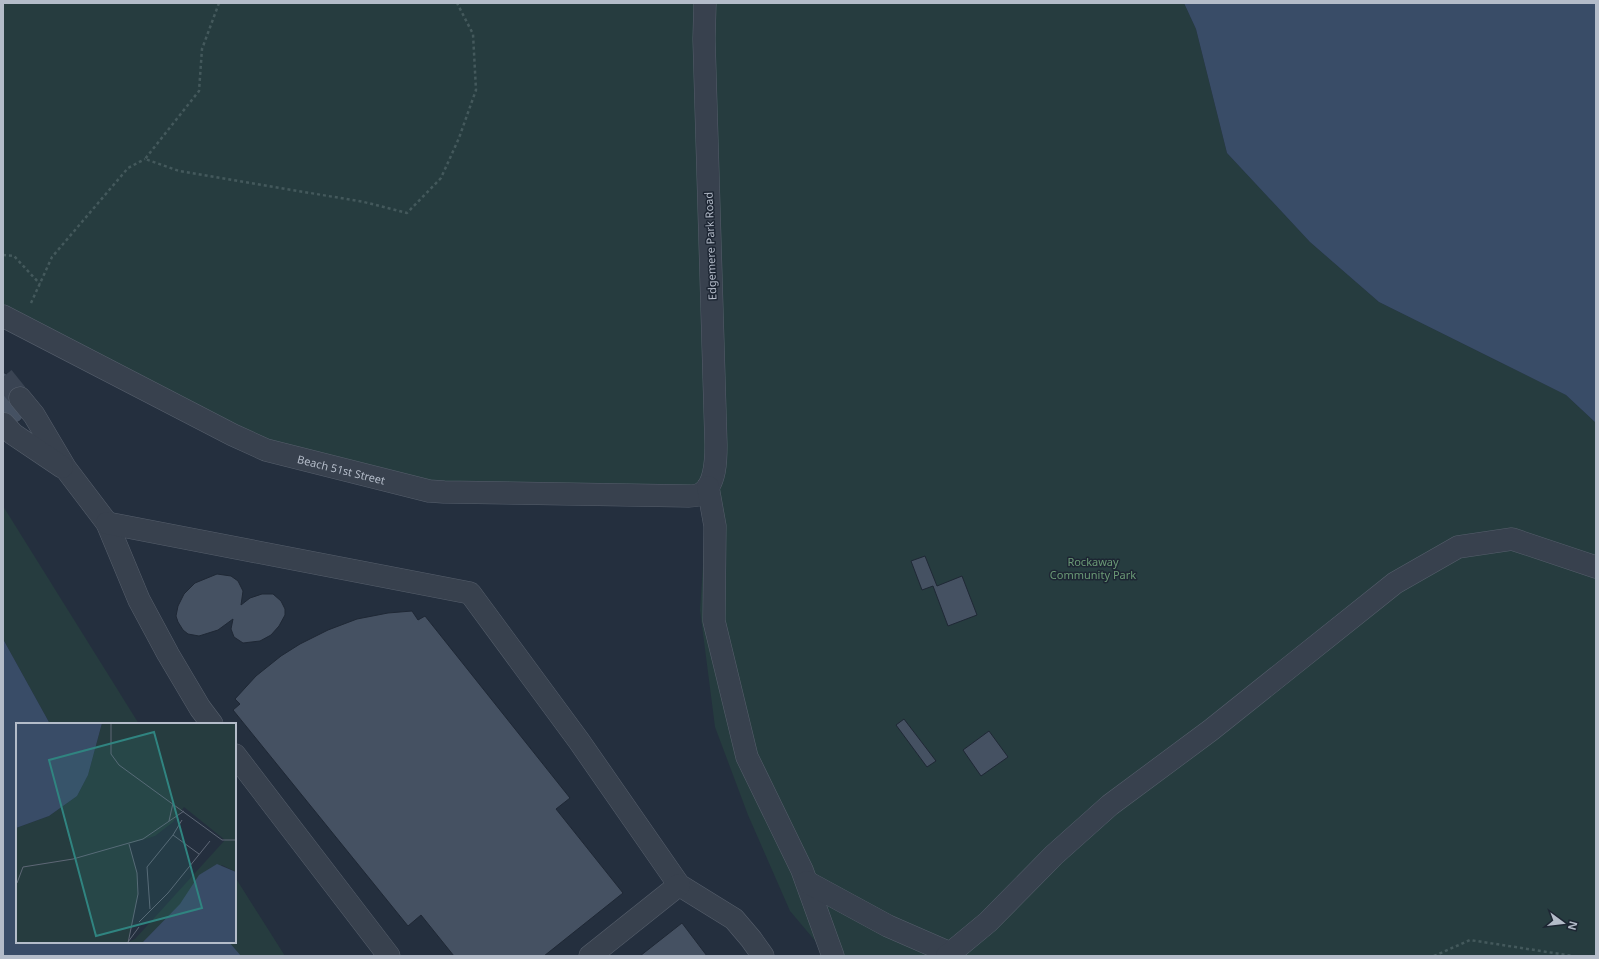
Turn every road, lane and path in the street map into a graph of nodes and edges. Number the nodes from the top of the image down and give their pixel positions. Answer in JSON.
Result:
{"nodes":[{"id":1,"x":219,"y":3,"type":"edge"},
{"id":2,"x":457,"y":3,"type":"edge"},
{"id":3,"x":705,"y":3,"type":"edge"},
{"id":4,"x":145,"y":159,"type":"junction"},
{"id":5,"x":3,"y":255,"type":"edge"},
{"id":6,"x":40,"y":284,"type":"junction"},
{"id":7,"x":12,"y":320,"type":"edge"},
{"id":8,"x":20,"y":398,"type":"tunnel mouth"},
{"id":9,"x":4,"y":424,"type":"dead end"},
{"id":10,"x":66,"y":470,"type":"junction"},
{"id":11,"x":708,"y":487,"type":"junction"},
{"id":12,"x":107,"y":523,"type":"junction"},
{"id":13,"x":1596,"y":567,"type":"edge"},
{"id":14,"x":211,"y":723,"type":"edge"},
{"id":15,"x":236,"y":756,"type":"edge"},
{"id":16,"x":807,"y":882,"type":"junction"},
{"id":17,"x":679,"y":886,"type":"junction"},
{"id":18,"x":948,"y":955,"type":"edge"},
{"id":19,"x":389,"y":956,"type":"edge"},
{"id":20,"x":590,"y":956,"type":"edge"},
{"id":21,"x":763,"y":956,"type":"edge"},
{"id":22,"x":833,"y":956,"type":"edge"},
{"id":23,"x":1434,"y":956,"type":"edge"},
{"id":24,"x":1573,"y":956,"type":"edge"}],
"edges":[{"from":1,"to":4,"type":"path"},
{"from":2,"to":4,"type":"path"},
{"from":3,"to":11,"type":"street","name":"Edgemere Park Road"},
{"from":4,"to":6,"type":"path"},
{"from":5,"to":6,"type":"path"},
{"from":6,"to":7,"type":"path"},
{"from":7,"to":11,"type":"street","name":"Beach 51st Street"},
{"from":8,"to":10,"type":"street"},
{"from":9,"to":10,"type":"street"},
{"from":10,"to":12,"type":"street"},
{"from":11,"to":16,"type":"street"},
{"from":12,"to":14,"type":"street"},
{"from":12,"to":17,"type":"street"},
{"from":13,"to":18,"type":"street"},
{"from":15,"to":19,"type":"street"},
{"from":16,"to":18,"type":"street"},
{"from":16,"to":22,"type":"street"},
{"from":17,"to":20,"type":"street"},
{"from":17,"to":21,"type":"street"},
{"from":23,"to":24,"type":"path"}]}
